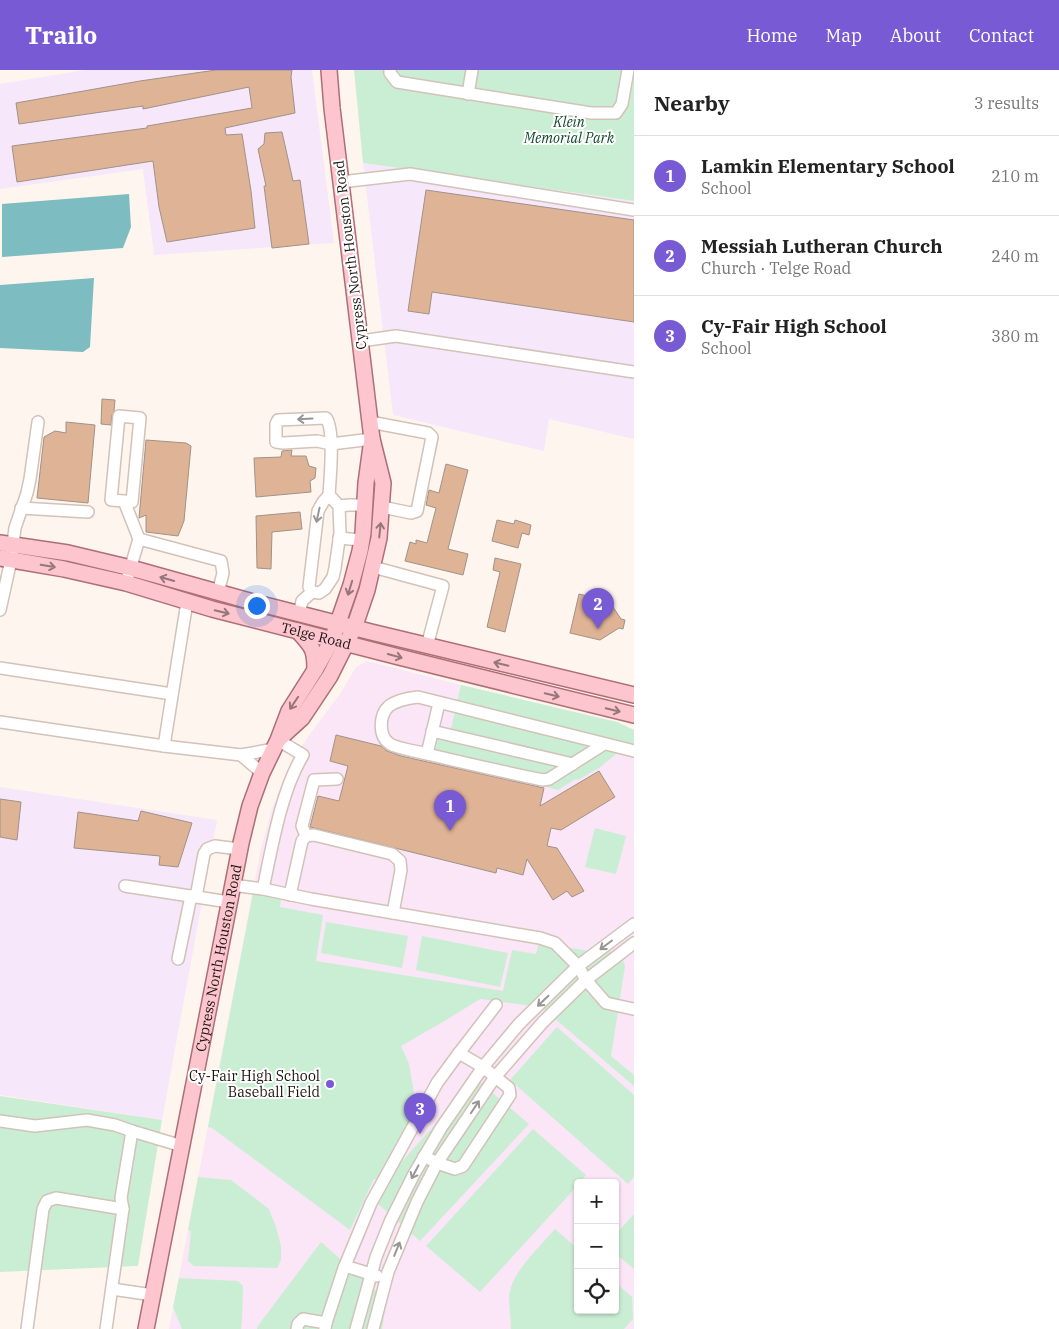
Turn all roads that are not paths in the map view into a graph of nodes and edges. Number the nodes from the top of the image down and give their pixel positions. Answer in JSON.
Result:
{"nodes":[{"id":1,"x":329,"y":70,"type":"edge"},
{"id":2,"x":390,"y":70,"type":"edge"},
{"id":3,"x":472,"y":70,"type":"edge"},
{"id":4,"x":628,"y":70,"type":"edge"},
{"id":5,"x":468,"y":94,"type":"junction"},
{"id":6,"x":341,"y":182,"type":"junction"},
{"id":7,"x":634,"y":210,"type":"edge"},
{"id":8,"x":360,"y":341,"type":"junction"},
{"id":9,"x":634,"y":372,"type":"edge"},
{"id":10,"x":38,"y":422,"type":"dead end"},
{"id":11,"x":370,"y":422,"type":"junction"},
{"id":12,"x":372,"y":439,"type":"junction"},
{"id":13,"x":331,"y":444,"type":"junction"},
{"id":14,"x":329,"y":495,"type":"junction"},
{"id":15,"x":124,"y":501,"type":"junction"},
{"id":16,"x":365,"y":505,"type":"junction"},
{"id":17,"x":339,"y":506,"type":"junction"},
{"id":18,"x":382,"y":507,"type":"junction"},
{"id":19,"x":21,"y":508,"type":"junction"},
{"id":20,"x":88,"y":512,"type":"dead end"},
{"id":21,"x":339,"y":538,"type":"junction"},
{"id":22,"x":139,"y":539,"type":"junction"},
{"id":23,"x":361,"y":540,"type":"junction"},
{"id":24,"x":6,"y":551,"type":"edge"},
{"id":25,"x":373,"y":567,"type":"junction"},
{"id":26,"x":131,"y":568,"type":"junction"},
{"id":27,"x":126,"y":583,"type":"junction"},
{"id":28,"x":312,"y":592,"type":"junction"},
{"id":29,"x":218,"y":593,"type":"junction"},
{"id":30,"x":187,"y":602,"type":"junction"},
{"id":31,"x":0,"y":610,"type":"edge"},
{"id":32,"x":299,"y":614,"type":"junction"},
{"id":33,"x":338,"y":624,"type":"junction"},
{"id":34,"x":354,"y":628,"type":"junction"},
{"id":35,"x":298,"y":631,"type":"junction"},
{"id":36,"x":332,"y":640,"type":"junction"},
{"id":37,"x":347,"y":644,"type":"junction"},
{"id":38,"x":427,"y":646,"type":"junction"},
{"id":39,"x":0,"y":668,"type":"edge"},
{"id":40,"x":315,"y":670,"type":"junction"},
{"id":41,"x":172,"y":694,"type":"junction"},
{"id":42,"x":634,"y":695,"type":"edge"},
{"id":43,"x":438,"y":703,"type":"junction"},
{"id":44,"x":634,"y":715,"type":"edge"},
{"id":45,"x":0,"y":722,"type":"edge"},
{"id":46,"x":432,"y":731,"type":"junction"},
{"id":47,"x":276,"y":744,"type":"junction"},
{"id":48,"x":604,"y":744,"type":"junction"},
{"id":49,"x":164,"y":746,"type":"junction"},
{"id":50,"x":634,"y":751,"type":"edge"},
{"id":51,"x":427,"y":754,"type":"junction"},
{"id":52,"x":241,"y":755,"type":"junction"},
{"id":53,"x":573,"y":764,"type":"junction"},
{"id":54,"x":262,"y":773,"type":"junction"},
{"id":55,"x":337,"y":779,"type":"dead end"},
{"id":56,"x":306,"y":836,"type":"junction"},
{"id":57,"x":239,"y":849,"type":"junction"},
{"id":58,"x":232,"y":885,"type":"junction"},
{"id":59,"x":125,"y":886,"type":"dead end"},
{"id":60,"x":263,"y":889,"type":"junction"},
{"id":61,"x":290,"y":894,"type":"junction"},
{"id":62,"x":194,"y":896,"type":"junction"},
{"id":63,"x":229,"y":902,"type":"junction"},
{"id":64,"x":393,"y":913,"type":"junction"},
{"id":65,"x":634,"y":924,"type":"edge"},
{"id":66,"x":634,"y":943,"type":"edge"},
{"id":67,"x":178,"y":959,"type":"dead end"},
{"id":68,"x":578,"y":966,"type":"junction"},
{"id":69,"x":586,"y":980,"type":"junction"},
{"id":70,"x":496,"y":1005,"type":"dead end"},
{"id":71,"x":632,"y":1009,"type":"dead end"},
{"id":72,"x":459,"y":1053,"type":"junction"},
{"id":73,"x":482,"y":1067,"type":"junction"},
{"id":74,"x":495,"y":1077,"type":"junction"},
{"id":75,"x":0,"y":1121,"type":"edge"},
{"id":76,"x":132,"y":1131,"type":"junction"},
{"id":77,"x":182,"y":1146,"type":"junction"},
{"id":78,"x":424,"y":1156,"type":"junction"},
{"id":79,"x":437,"y":1163,"type":"junction"},
{"id":80,"x":123,"y":1209,"type":"junction"},
{"id":81,"x":345,"y":1266,"type":"junction"},
{"id":82,"x":371,"y":1275,"type":"junction"},
{"id":83,"x":386,"y":1279,"type":"junction"},
{"id":84,"x":112,"y":1289,"type":"junction"},
{"id":85,"x":153,"y":1295,"type":"junction"},
{"id":86,"x":326,"y":1326,"type":"edge"},
{"id":87,"x":27,"y":1329,"type":"edge"},
{"id":88,"x":106,"y":1329,"type":"edge"},
{"id":89,"x":146,"y":1329,"type":"edge"},
{"id":90,"x":297,"y":1329,"type":"edge"},
{"id":91,"x":356,"y":1329,"type":"edge"},
{"id":92,"x":373,"y":1329,"type":"edge"}],
"edges":[{"from":1,"to":6,"type":"main road","name":"Cypress North Houston Road"},
{"from":2,"to":5,"type":"lane"},
{"from":3,"to":5,"type":"lane"},
{"from":4,"to":5,"type":"lane"},
{"from":6,"to":7,"type":"lane"},
{"from":6,"to":8,"type":"main road","name":"Cypress North Houston Road"},
{"from":8,"to":9,"type":"lane"},
{"from":8,"to":11,"type":"main road","name":"Cypress North Houston Road"},
{"from":10,"to":19,"type":"lane"},
{"from":11,"to":12,"type":"main road","name":"Cypress North Houston Road"},
{"from":11,"to":18,"type":"lane"},
{"from":12,"to":13,"type":"lane"},
{"from":12,"to":16,"type":"main road","name":"Cypress North Houston Road"},
{"from":12,"to":18,"type":"main road","name":"Cypress North Houston Road"},
{"from":13,"to":13,"type":"lane","one_way":true},
{"from":13,"to":14,"type":"lane"},
{"from":14,"to":17,"type":"lane"},
{"from":14,"to":28,"type":"lane","one_way":true},
{"from":15,"to":15,"type":"lane"},
{"from":15,"to":22,"type":"lane"},
{"from":16,"to":17,"type":"lane"},
{"from":16,"to":23,"type":"main road","name":"Cypress North Houston Road"},
{"from":17,"to":21,"type":"lane"},
{"from":25,"to":18,"type":"main road","name":"Cypress North Houston Road","one_way":true},
{"from":19,"to":20,"type":"lane"},
{"from":19,"to":24,"type":"lane"},
{"from":21,"to":23,"type":"lane"},
{"from":21,"to":28,"type":"lane"},
{"from":22,"to":26,"type":"lane"},
{"from":22,"to":29,"type":"lane"},
{"from":23,"to":33,"type":"main road","name":"Cypress North Houston Road","one_way":true},
{"from":24,"to":26,"type":"main road","name":"Telge Road"},
{"from":24,"to":27,"type":"main road","name":"Telge Road","one_way":true},
{"from":24,"to":31,"type":"lane"},
{"from":25,"to":34,"type":"main road","name":"Cypress North Houston Road"},
{"from":25,"to":38,"type":"lane"},
{"from":26,"to":27,"type":"lane"},
{"from":29,"to":26,"type":"main road","name":"Telge Road","one_way":true},
{"from":27,"to":30,"type":"main road","name":"Telge Road"},
{"from":28,"to":32,"type":"lane"},
{"from":29,"to":32,"type":"main road","name":"Telge Road"},
{"from":30,"to":35,"type":"main road","name":"Telge Road","one_way":true},
{"from":30,"to":41,"type":"lane"},
{"from":32,"to":33,"type":"main road","name":"Telge Road"},
{"from":33,"to":34,"type":"main road","name":"Telge Road"},
{"from":33,"to":36,"type":"main road","name":"Cypress North Houston Road"},
{"from":34,"to":37,"type":"main road","name":"Cypress North Houston Road"},
{"from":34,"to":38,"type":"main road","name":"Telge Road"},
{"from":35,"to":36,"type":"main road","name":"Telge Road"},
{"from":35,"to":40,"type":"main road"},
{"from":36,"to":37,"type":"main road","name":"Telge Road"},
{"from":36,"to":40,"type":"main road","name":"Cypress North Houston Road"},
{"from":37,"to":44,"type":"main road","name":"Telge Road","one_way":true},
{"from":37,"to":47,"type":"main road","name":"Cypress North Houston Road"},
{"from":42,"to":38,"type":"main road","name":"Telge Road","one_way":true},
{"from":39,"to":41,"type":"lane"},
{"from":40,"to":47,"type":"main road","name":"Cypress North Houston Road","one_way":true},
{"from":41,"to":49,"type":"lane"},
{"from":43,"to":46,"type":"lane"},
{"from":43,"to":48,"type":"lane"},
{"from":43,"to":51,"type":"lane"},
{"from":45,"to":49,"type":"lane"},
{"from":46,"to":51,"type":"lane"},
{"from":46,"to":53,"type":"lane"},
{"from":47,"to":52,"type":"lane"},
{"from":47,"to":54,"type":"main road","name":"Cypress North Houston Road"},
{"from":47,"to":60,"type":"lane"},
{"from":48,"to":50,"type":"lane"},
{"from":48,"to":53,"type":"lane"},
{"from":49,"to":52,"type":"lane"},
{"from":51,"to":53,"type":"lane"},
{"from":52,"to":54,"type":"lane"},
{"from":54,"to":57,"type":"main road","name":"Cypress North Houston Road"},
{"from":55,"to":56,"type":"lane"},
{"from":56,"to":61,"type":"lane"},
{"from":56,"to":64,"type":"lane"},
{"from":57,"to":58,"type":"main road","name":"Cypress North Houston Road"},
{"from":57,"to":62,"type":"lane"},
{"from":58,"to":60,"type":"lane"},
{"from":58,"to":63,"type":"main road","name":"Cypress North Houston Road"},
{"from":59,"to":62,"type":"lane"},
{"from":60,"to":61,"type":"lane"},
{"from":61,"to":64,"type":"lane"},
{"from":62,"to":63,"type":"lane"},
{"from":62,"to":67,"type":"lane"},
{"from":63,"to":77,"type":"main road","name":"Cypress North Houston Road"},
{"from":64,"to":68,"type":"lane"},
{"from":65,"to":68,"type":"lane","one_way":true},
{"from":66,"to":69,"type":"lane"},
{"from":68,"to":69,"type":"lane"},
{"from":68,"to":73,"type":"lane","one_way":true},
{"from":69,"to":71,"type":"lane"},
{"from":69,"to":74,"type":"lane"},
{"from":70,"to":72,"type":"lane"},
{"from":72,"to":73,"type":"lane"},
{"from":72,"to":81,"type":"lane"},
{"from":73,"to":74,"type":"lane"},
{"from":73,"to":78,"type":"lane"},
{"from":79,"to":74,"type":"lane","one_way":true},
{"from":74,"to":79,"type":"lane"},
{"from":75,"to":76,"type":"lane"},
{"from":76,"to":77,"type":"lane"},
{"from":76,"to":80,"type":"lane"},
{"from":77,"to":85,"type":"main road","name":"Cypress North Houston Road"},
{"from":78,"to":79,"type":"lane"},
{"from":78,"to":82,"type":"lane","one_way":true},
{"from":83,"to":79,"type":"lane","one_way":true},
{"from":80,"to":84,"type":"lane"},
{"from":80,"to":87,"type":"lane"},
{"from":81,"to":82,"type":"lane"},
{"from":81,"to":86,"type":"lane"},
{"from":82,"to":83,"type":"lane"},
{"from":82,"to":91,"type":"lane"},
{"from":83,"to":92,"type":"lane"},
{"from":84,"to":85,"type":"lane"},
{"from":84,"to":88,"type":"lane"},
{"from":85,"to":89,"type":"main road","name":"Cypress North Houston Road"},
{"from":86,"to":90,"type":"lane"}]}
